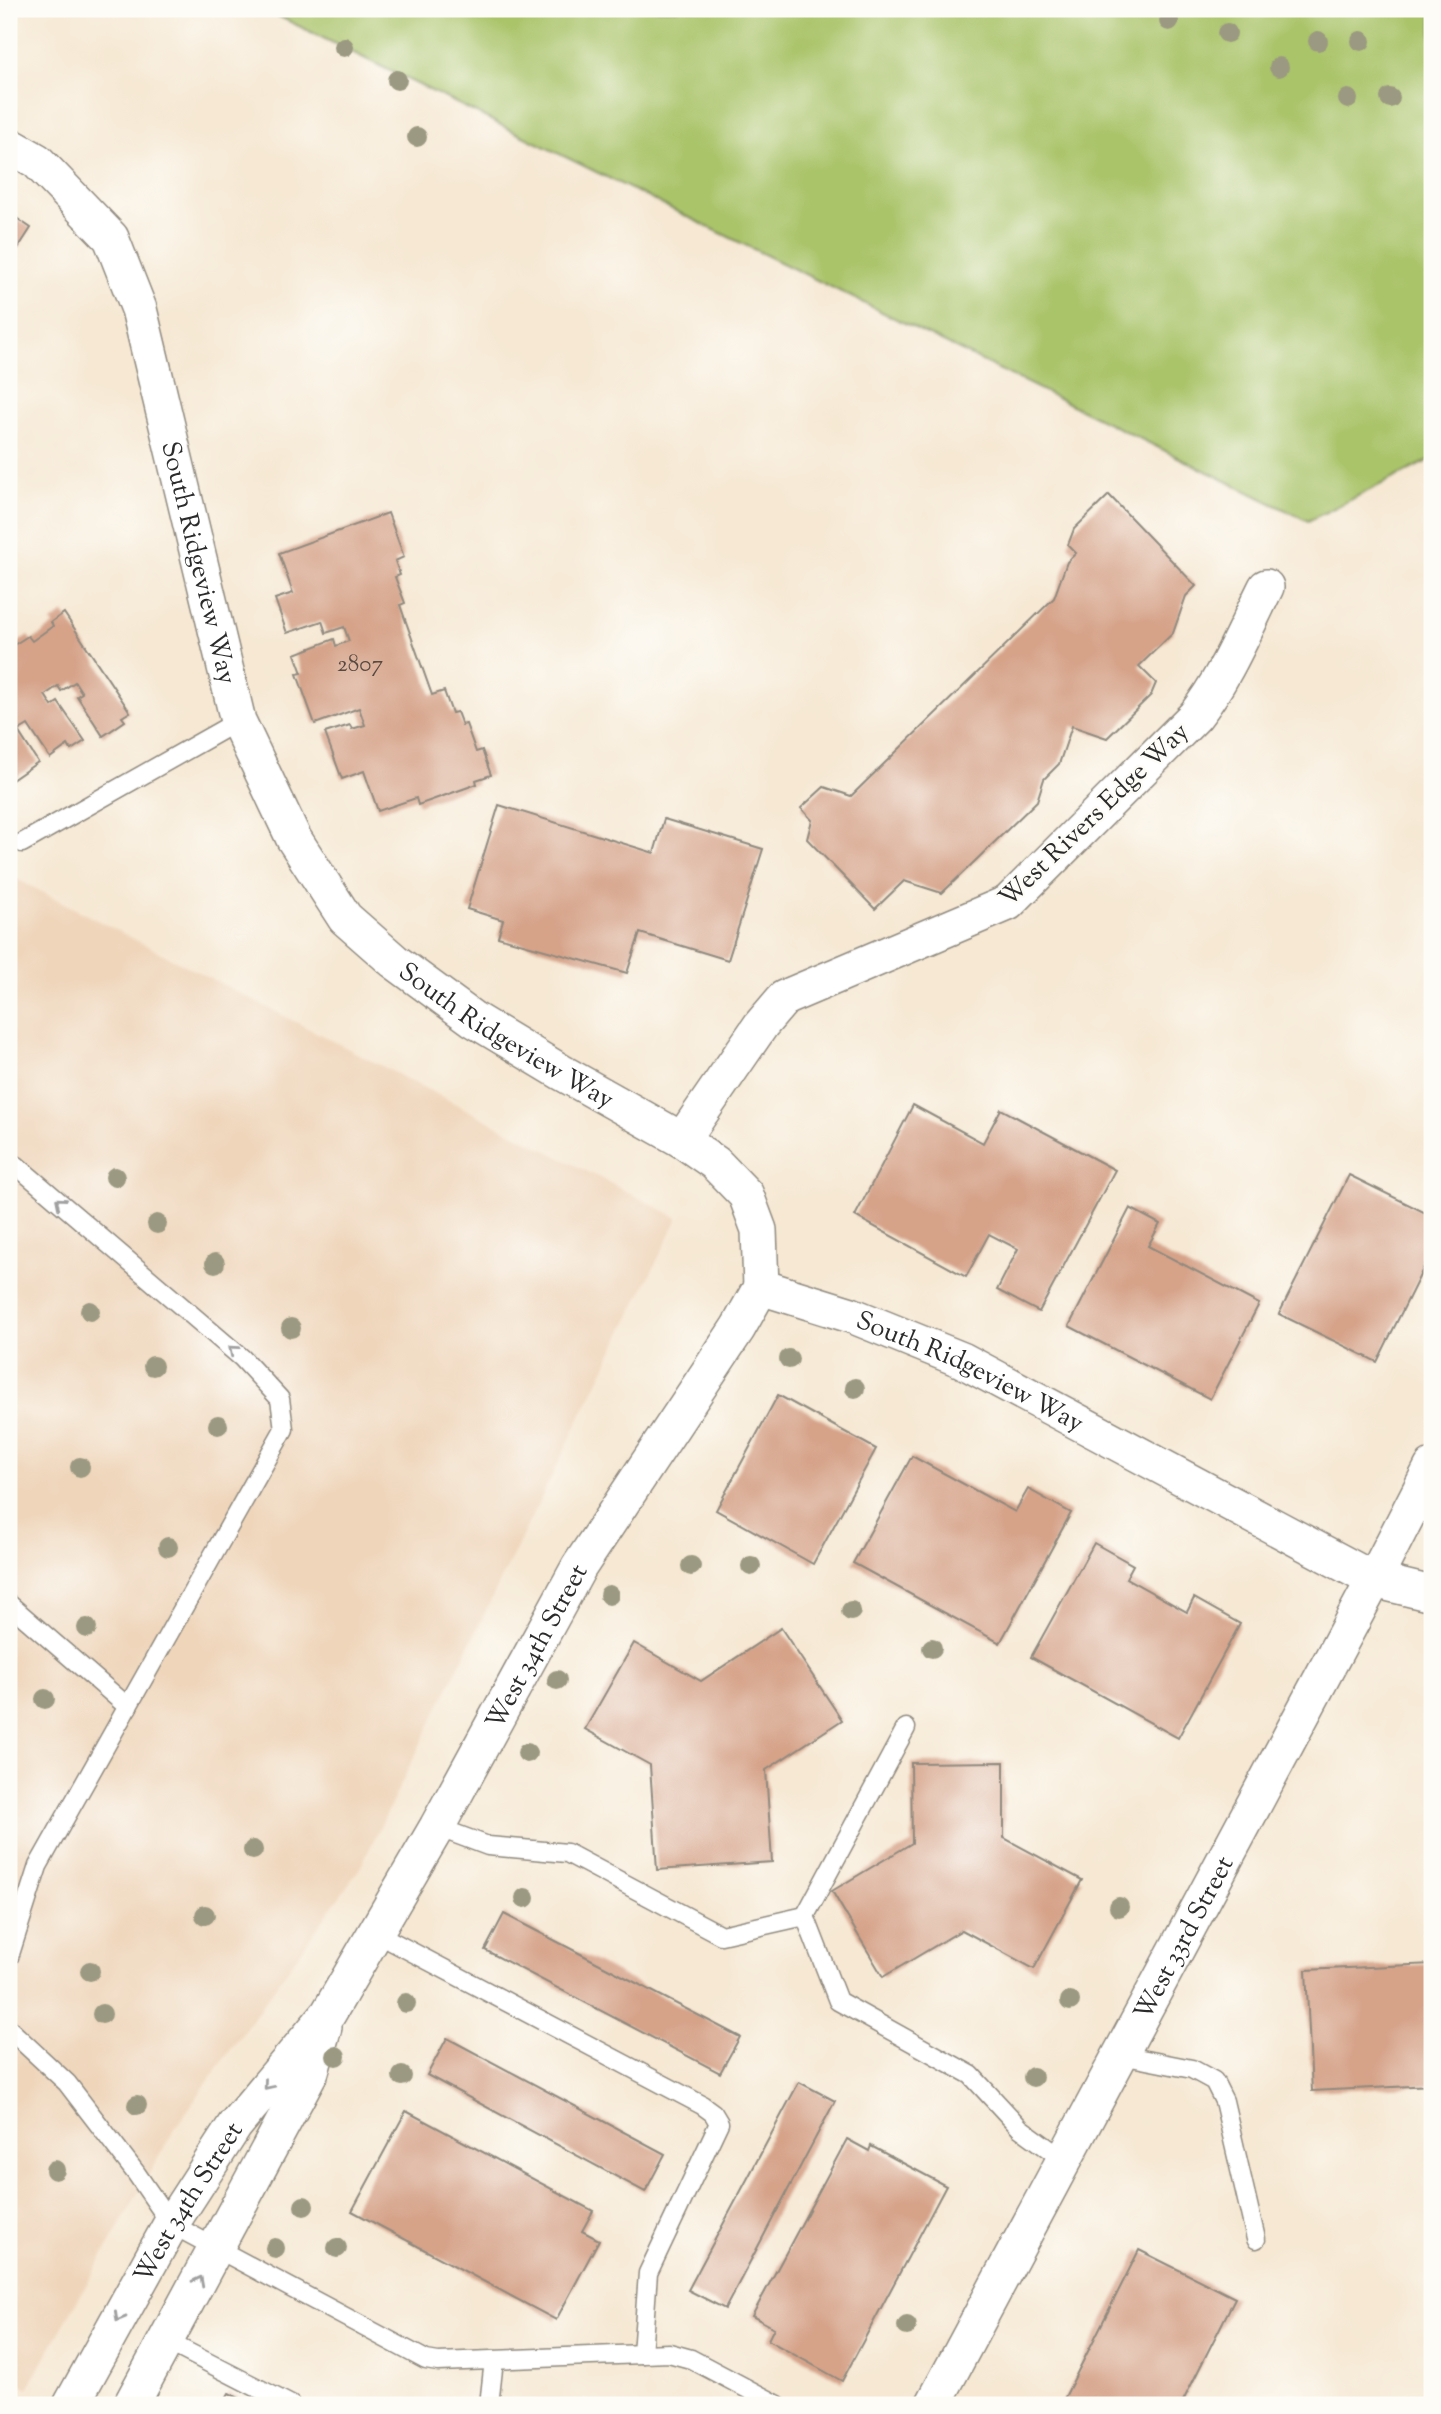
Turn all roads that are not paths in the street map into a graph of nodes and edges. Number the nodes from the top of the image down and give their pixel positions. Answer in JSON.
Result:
{"nodes":[{"id":1,"x":9,"y":145,"type":"edge"},
{"id":2,"x":1266,"y":587,"type":"dead end"},
{"id":3,"x":238,"y":721,"type":"junction"},
{"id":4,"x":22,"y":844,"type":"dead end"},
{"id":5,"x":682,"y":1140,"type":"junction"},
{"id":6,"x":11,"y":1164,"type":"edge"},
{"id":7,"x":761,"y":1287,"type":"junction"},
{"id":8,"x":1432,"y":1467,"type":"edge"},
{"id":9,"x":1374,"y":1580,"type":"junction"},
{"id":10,"x":1432,"y":1594,"type":"edge"},
{"id":11,"x":9,"y":1604,"type":"edge"},
{"id":12,"x":128,"y":1707,"type":"junction"},
{"id":13,"x":906,"y":1728,"type":"dead end"},
{"id":14,"x":437,"y":1827,"type":"junction"},
{"id":15,"x":805,"y":1916,"type":"junction"},
{"id":16,"x":376,"y":1933,"type":"junction"},
{"id":17,"x":9,"y":1958,"type":"edge"},
{"id":18,"x":328,"y":2014,"type":"junction"},
{"id":19,"x":9,"y":2029,"type":"edge"},
{"id":20,"x":1121,"y":2055,"type":"junction"},
{"id":21,"x":1064,"y":2160,"type":"junction"},
{"id":22,"x":171,"y":2224,"type":"junction"},
{"id":23,"x":1256,"y":2239,"type":"dead end"},
{"id":24,"x":216,"y":2248,"type":"junction"},
{"id":25,"x":166,"y":2341,"type":"junction"},
{"id":26,"x":642,"y":2354,"type":"junction"},
{"id":27,"x":494,"y":2360,"type":"junction"},
{"id":28,"x":71,"y":2405,"type":"edge"},
{"id":29,"x":131,"y":2405,"type":"edge"},
{"id":30,"x":291,"y":2405,"type":"edge"},
{"id":31,"x":489,"y":2405,"type":"edge"},
{"id":32,"x":778,"y":2405,"type":"edge"},
{"id":33,"x":933,"y":2405,"type":"edge"}],
"edges":[{"from":1,"to":3,"type":"street","name":"South Ridgeview Way"},
{"from":2,"to":5,"type":"street","name":"West Rivers Edge Way"},
{"from":3,"to":4,"type":"lane"},
{"from":3,"to":5,"type":"street","name":"South Ridgeview Way"},
{"from":5,"to":7,"type":"street","name":"South Ridgeview Way"},
{"from":12,"to":6,"type":"lane","one_way":true},
{"from":7,"to":9,"type":"street","name":"South Ridgeview Way"},
{"from":7,"to":14,"type":"street","name":"West 34th Street"},
{"from":8,"to":9,"type":"street","name":"West 33rd Street"},
{"from":9,"to":10,"type":"street","name":"South Ridgeview Way"},
{"from":9,"to":20,"type":"street","name":"West 33rd Street"},
{"from":11,"to":12,"type":"lane"},
{"from":12,"to":17,"type":"lane"},
{"from":13,"to":15,"type":"lane"},
{"from":14,"to":15,"type":"lane"},
{"from":14,"to":16,"type":"street","name":"West 34th Street"},
{"from":15,"to":21,"type":"lane"},
{"from":16,"to":18,"type":"street","name":"West 34th Street"},
{"from":16,"to":26,"type":"lane"},
{"from":18,"to":22,"type":"street","name":"West 34th Street","one_way":true},
{"from":18,"to":24,"type":"street","name":"West 34th Street"},
{"from":19,"to":22,"type":"lane"},
{"from":20,"to":21,"type":"street","name":"West 33rd Street"},
{"from":20,"to":23,"type":"lane"},
{"from":21,"to":33,"type":"street","name":"West 33rd Street"},
{"from":22,"to":24,"type":"lane"},
{"from":22,"to":28,"type":"street","name":"West 34th Street","one_way":true},
{"from":25,"to":24,"type":"street","name":"West 34th Street","one_way":true},
{"from":24,"to":27,"type":"lane"},
{"from":25,"to":29,"type":"street","name":"West 34th Street"},
{"from":25,"to":30,"type":"lane"},
{"from":26,"to":27,"type":"lane"},
{"from":26,"to":32,"type":"lane"},
{"from":27,"to":31,"type":"lane"}]}
